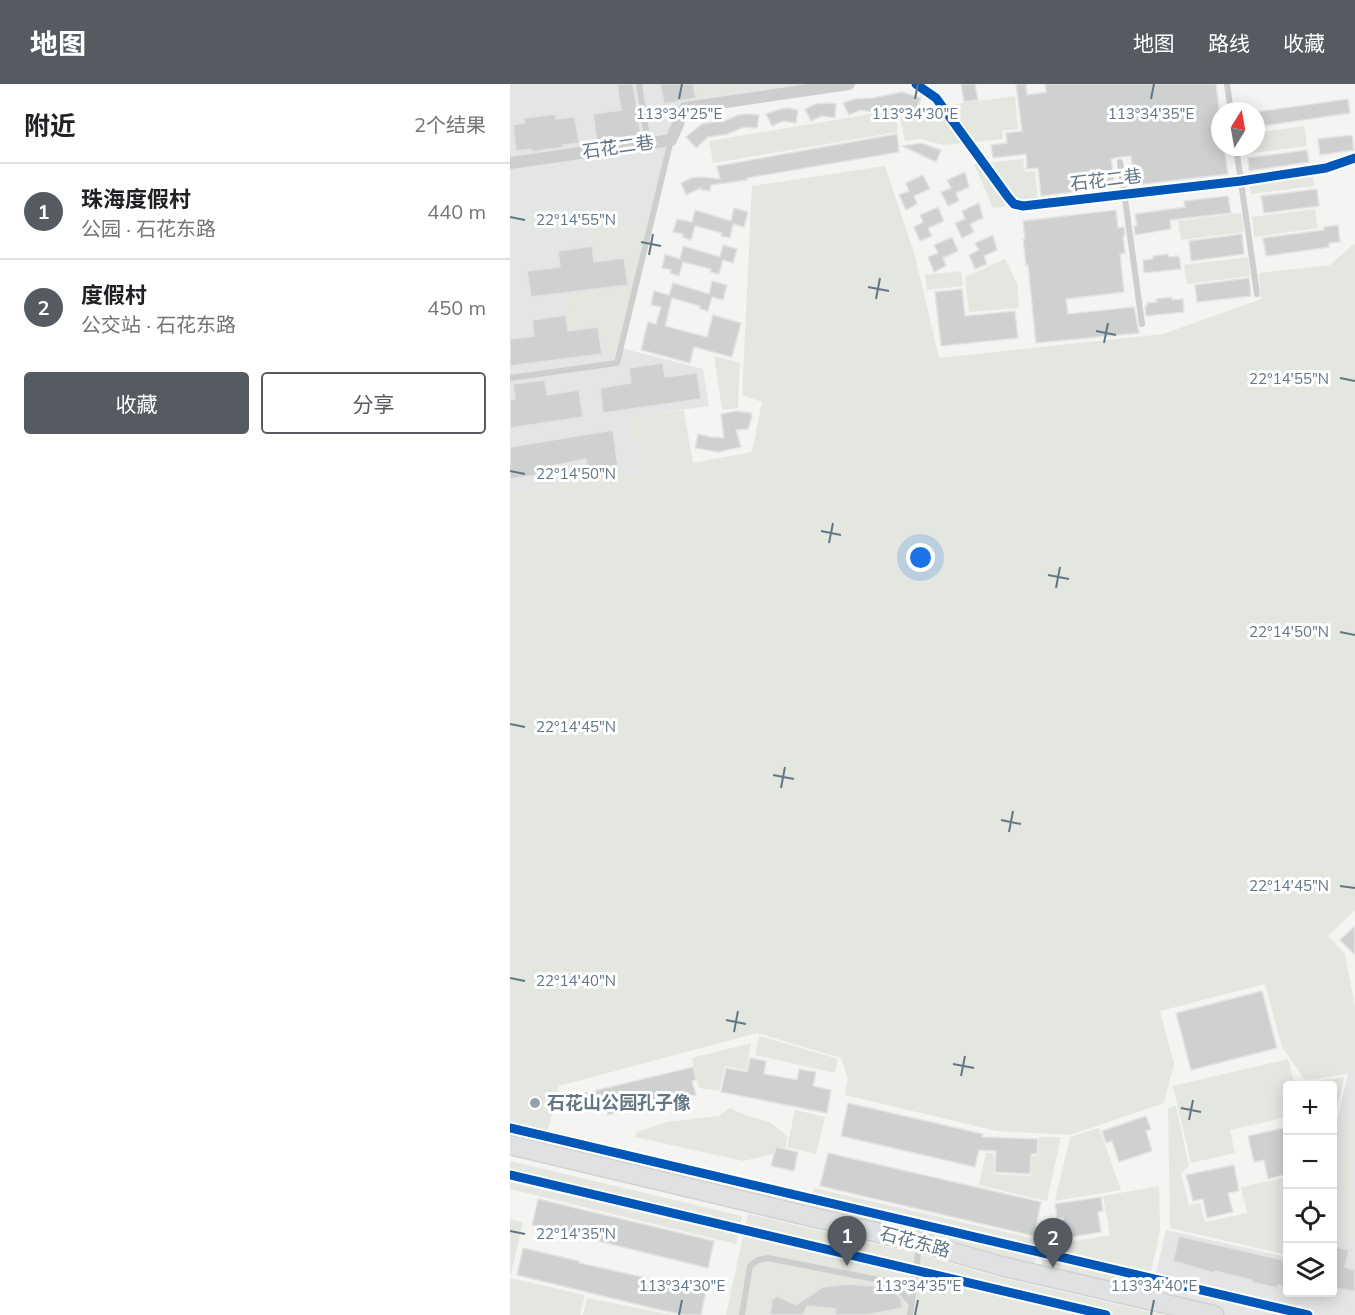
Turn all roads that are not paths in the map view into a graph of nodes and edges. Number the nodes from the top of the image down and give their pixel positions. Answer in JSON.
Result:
{"nodes":[{"id":1,"x":639,"y":84,"type":"edge"},
{"id":2,"x":849,"y":84,"type":"edge"},
{"id":3,"x":915,"y":84,"type":"edge"},
{"id":4,"x":1227,"y":84,"type":"edge"},
{"id":5,"x":1230,"y":102,"type":"edge"},
{"id":6,"x":671,"y":140,"type":"junction"},
{"id":7,"x":648,"y":143,"type":"junction"},
{"id":8,"x":1237,"y":156,"type":"edge"},
{"id":9,"x":1355,"y":158,"type":"edge"},
{"id":10,"x":1120,"y":162,"type":"dead end"},
{"id":11,"x":510,"y":163,"type":"edge"},
{"id":12,"x":1241,"y":181,"type":"junction"},
{"id":13,"x":1124,"y":194,"type":"junction"},
{"id":14,"x":1257,"y":294,"type":"dead end"},
{"id":15,"x":1142,"y":324,"type":"dead end"},
{"id":16,"x":510,"y":378,"type":"edge"},
{"id":17,"x":510,"y":1145,"type":"edge"},
{"id":18,"x":510,"y":1158,"type":"edge"},
{"id":19,"x":918,"y":1254,"type":"junction"},
{"id":20,"x":911,"y":1303,"type":"junction"},
{"id":21,"x":742,"y":1315,"type":"edge"},
{"id":22,"x":910,"y":1315,"type":"edge"},
{"id":23,"x":1164,"y":1315,"type":"edge"},
{"id":24,"x":1214,"y":1315,"type":"edge"}],
"edges":[{"from":1,"to":7,"type":"lane"},
{"from":2,"to":6,"type":"street","name":"石花二巷"},
{"from":3,"to":13,"type":"street","name":"石花二巷"},
{"from":4,"to":5,"type":"lane"},
{"from":6,"to":7,"type":"street","name":"石花二巷"},
{"from":6,"to":16,"type":"lane"},
{"from":7,"to":11,"type":"street","name":"石花二巷"},
{"from":8,"to":12,"type":"lane"},
{"from":9,"to":12,"type":"street","name":"石花二巷"},
{"from":10,"to":13,"type":"lane"},
{"from":12,"to":13,"type":"street","name":"石花二巷"},
{"from":12,"to":14,"type":"lane"},
{"from":13,"to":15,"type":"lane"},
{"from":17,"to":24,"type":"main road","name":"石花东路"},
{"from":18,"to":19,"type":"main road","name":"石花东路"},
{"from":19,"to":20,"type":"lane"},
{"from":19,"to":23,"type":"main road","name":"石花东路"},
{"from":20,"to":21,"type":"lane"},
{"from":20,"to":22,"type":"lane"}]}
